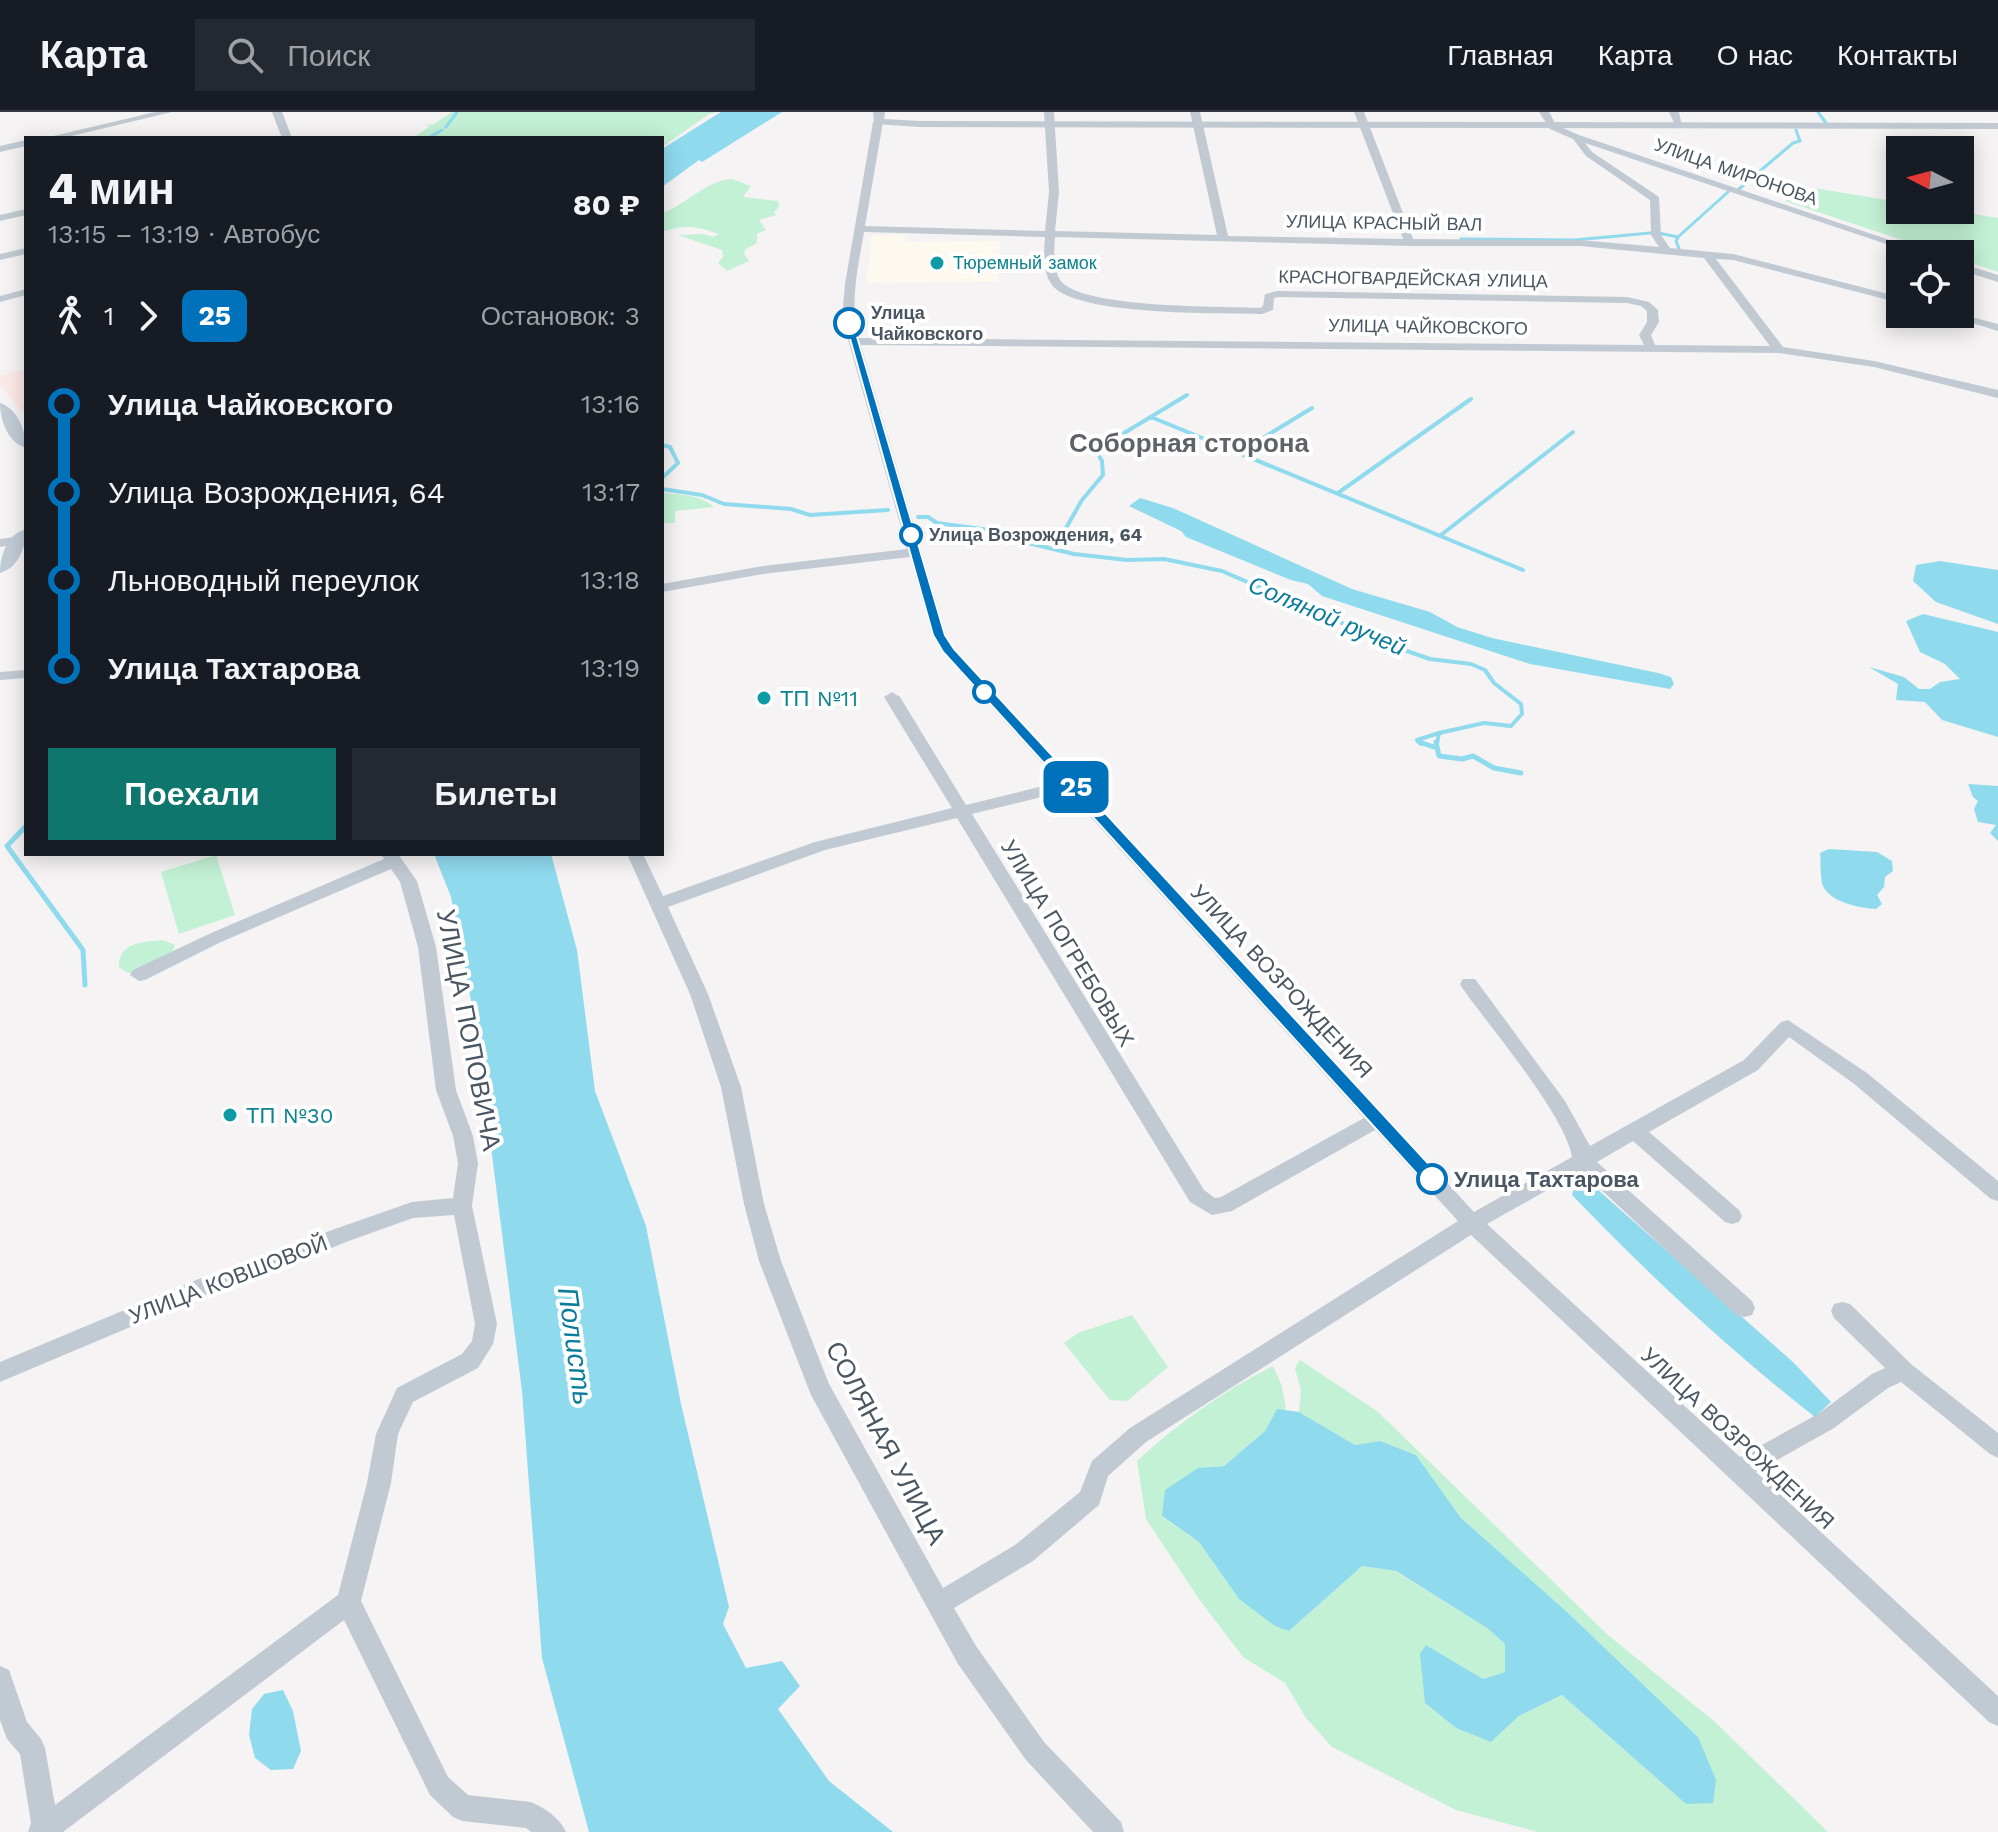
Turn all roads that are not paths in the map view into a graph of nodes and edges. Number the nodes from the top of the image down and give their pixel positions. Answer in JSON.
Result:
{"nodes":[{"id":1,"x":167,"y":112,"type":"edge"},
{"id":2,"x":277,"y":112,"type":"edge"},
{"id":3,"x":1359,"y":112,"type":"edge"},
{"id":4,"x":1544,"y":112,"type":"edge"},
{"id":5,"x":1674,"y":112,"type":"edge"},
{"id":6,"x":878,"y":117,"type":"edge"},
{"id":7,"x":1049,"y":118,"type":"edge"},
{"id":8,"x":1196,"y":118,"type":"edge"},
{"id":9,"x":1364,"y":124,"type":"junction"},
{"id":10,"x":1552,"y":125,"type":"junction"},
{"id":11,"x":1679,"y":125,"type":"junction"},
{"id":12,"x":1998,"y":126,"type":"edge"},
{"id":13,"x":59,"y":136,"type":"edge"},
{"id":14,"x":286,"y":136,"type":"edge"},
{"id":15,"x":1576,"y":137,"type":"junction"},
{"id":16,"x":24,"y":143,"type":"edge"},
{"id":17,"x":0,"y":149,"type":"edge"},
{"id":18,"x":24,"y":212,"type":"edge"},
{"id":19,"x":0,"y":218,"type":"edge"},
{"id":20,"x":861,"y":229,"type":"junction"},
{"id":21,"x":1052,"y":233,"type":"junction"},
{"id":22,"x":1223,"y":238,"type":"junction"},
{"id":23,"x":1886,"y":241,"type":"edge"},
{"id":24,"x":1410,"y":243,"type":"junction"},
{"id":25,"x":1666,"y":250,"type":"junction"},
{"id":26,"x":24,"y":251,"type":"edge"},
{"id":27,"x":0,"y":257,"type":"edge"},
{"id":28,"x":1709,"y":257,"type":"junction"},
{"id":29,"x":1974,"y":271,"type":"edge"},
{"id":30,"x":1998,"y":279,"type":"edge"},
{"id":31,"x":24,"y":293,"type":"edge"},
{"id":32,"x":1886,"y":296,"type":"edge"},
{"id":33,"x":0,"y":299,"type":"edge"},
{"id":34,"x":1974,"y":321,"type":"edge"},
{"id":35,"x":1998,"y":328,"type":"edge"},
{"id":36,"x":853,"y":341,"type":"junction"},
{"id":37,"x":1650,"y":347,"type":"junction"},
{"id":38,"x":1779,"y":350,"type":"junction"},
{"id":39,"x":1998,"y":394,"type":"edge"},
{"id":40,"x":0,"y":408,"type":"edge"},
{"id":41,"x":24,"y":440,"type":"edge"},
{"id":42,"x":24,"y":537,"type":"edge"},
{"id":43,"x":0,"y":543,"type":"edge"},
{"id":44,"x":916,"y":552,"type":"junction"},
{"id":45,"x":0,"y":567,"type":"edge"},
{"id":46,"x":664,"y":588,"type":"edge"},
{"id":47,"x":24,"y":674,"type":"edge"},
{"id":48,"x":0,"y":676,"type":"edge"},
{"id":49,"x":892,"y":697,"type":"dead end"},
{"id":50,"x":1073,"y":784,"type":"junction"},
{"id":51,"x":961,"y":813,"type":"junction"},
{"id":52,"x":636,"y":856,"type":"edge"},
{"id":53,"x":392,"y":857,"type":"edge"},
{"id":54,"x":660,"y":903,"type":"junction"},
{"id":55,"x":139,"y":975,"type":"dead end"},
{"id":56,"x":1469,"y":984,"type":"dead end"},
{"id":57,"x":1377,"y":1120,"type":"junction"},
{"id":58,"x":1634,"y":1131,"type":"junction"},
{"id":59,"x":1583,"y":1161,"type":"junction"},
{"id":60,"x":1998,"y":1193,"type":"edge"},
{"id":61,"x":462,"y":1206,"type":"junction"},
{"id":62,"x":1732,"y":1216,"type":"dead end"},
{"id":63,"x":1472,"y":1223,"type":"junction"},
{"id":64,"x":1744,"y":1308,"type":"dead end"},
{"id":65,"x":1842,"y":1311,"type":"dead end"},
{"id":66,"x":1903,"y":1371,"type":"junction"},
{"id":67,"x":0,"y":1372,"type":"edge"},
{"id":68,"x":1998,"y":1447,"type":"edge"},
{"id":69,"x":1738,"y":1470,"type":"junction"},
{"id":70,"x":348,"y":1602,"type":"junction"},
{"id":71,"x":940,"y":1603,"type":"junction"},
{"id":72,"x":0,"y":1679,"type":"edge"},
{"id":73,"x":1998,"y":1713,"type":"edge"},
{"id":74,"x":44,"y":1830,"type":"edge"},
{"id":75,"x":553,"y":1832,"type":"edge"},
{"id":76,"x":1111,"y":1832,"type":"edge"}],
"edges":[{"from":1,"to":13,"type":"street"},
{"from":2,"to":14,"type":"street"},
{"from":3,"to":9,"type":"street"},
{"from":4,"to":10,"type":"street"},
{"from":5,"to":11,"type":"street"},
{"from":6,"to":7,"type":"street"},
{"from":6,"to":20,"type":"street","name":"УЛИЦА ВОЗРОЖДЕНИЯ"},
{"from":7,"to":8,"type":"street"},
{"from":7,"to":21,"type":"street"},
{"from":8,"to":9,"type":"street"},
{"from":8,"to":22,"type":"street"},
{"from":9,"to":10,"type":"street"},
{"from":9,"to":24,"type":"street"},
{"from":10,"to":11,"type":"street"},
{"from":10,"to":15,"type":"street","name":"УЛИЦА МИРОНОВА"},
{"from":11,"to":12,"type":"street"},
{"from":15,"to":23,"type":"street","name":"УЛИЦА МИРОНОВА"},
{"from":15,"to":25,"type":"street"},
{"from":16,"to":17,"type":"street"},
{"from":18,"to":19,"type":"street"},
{"from":20,"to":21,"type":"street","name":"УЛИЦА КРАСНЫЙ ВАЛ"},
{"from":20,"to":36,"type":"street","name":"УЛИЦА ВОЗРОЖДЕНИЯ"},
{"from":21,"to":22,"type":"street","name":"УЛИЦА КРАСНЫЙ ВАЛ"},
{"from":21,"to":37,"type":"street","name":"КРАСНОГВАРДЕЙСКАЯ УЛИЦА"},
{"from":22,"to":24,"type":"street","name":"УЛИЦА КРАСНЫЙ ВАЛ"},
{"from":24,"to":25,"type":"street","name":"УЛИЦА КРАСНЫЙ ВАЛ"},
{"from":25,"to":28,"type":"street","name":"УЛИЦА КРАСНЫЙ ВАЛ"},
{"from":26,"to":27,"type":"street"},
{"from":28,"to":32,"type":"street","name":"УЛИЦА КРАСНЫЙ ВАЛ"},
{"from":28,"to":38,"type":"street"},
{"from":29,"to":30,"type":"street"},
{"from":31,"to":33,"type":"street"},
{"from":34,"to":35,"type":"street"},
{"from":36,"to":37,"type":"street","name":"УЛИЦА ЧАЙКОВСКОГО"},
{"from":36,"to":44,"type":"street","name":"УЛИЦА ВОЗРОЖДЕНИЯ"},
{"from":37,"to":38,"type":"street","name":"УЛИЦА ЧАЙКОВСКОГО"},
{"from":38,"to":39,"type":"street","name":"УЛИЦА ЧАЙКОВСКОГО"},
{"from":40,"to":41,"type":"main road"},
{"from":42,"to":43,"type":"street"},
{"from":42,"to":45,"type":"main road"},
{"from":44,"to":46,"type":"street"},
{"from":44,"to":50,"type":"street","name":"УЛИЦА ВОЗРОЖДЕНИЯ"},
{"from":47,"to":48,"type":"street"},
{"from":49,"to":51,"type":"street","name":"УЛИЦА ПОГРЕБОВЫХ"},
{"from":50,"to":51,"type":"street"},
{"from":50,"to":57,"type":"street","name":"УЛИЦА ВОЗРОЖДЕНИЯ"},
{"from":51,"to":54,"type":"street"},
{"from":51,"to":57,"type":"street","name":"УЛИЦА ПОГРЕБОВЫХ"},
{"from":52,"to":54,"type":"street","name":"СОЛЯНАЯ УЛИЦА"},
{"from":53,"to":55,"type":"street"},
{"from":53,"to":61,"type":"street","name":"УЛИЦА ПОПОВИЧА"},
{"from":54,"to":71,"type":"street","name":"СОЛЯНАЯ УЛИЦА"},
{"from":56,"to":59,"type":"street"},
{"from":57,"to":63,"type":"street","name":"УЛИЦА ВОЗРОЖДЕНИЯ"},
{"from":58,"to":59,"type":"street"},
{"from":58,"to":60,"type":"street"},
{"from":58,"to":62,"type":"street"},
{"from":59,"to":63,"type":"street"},
{"from":59,"to":64,"type":"street"},
{"from":61,"to":67,"type":"street","name":"УЛИЦА КОВШОВОЙ"},
{"from":61,"to":70,"type":"street","name":"УЛИЦА ПОПОВИЧА"},
{"from":63,"to":69,"type":"street","name":"УЛИЦА ВОЗРОЖДЕНИЯ"},
{"from":63,"to":71,"type":"street"},
{"from":65,"to":66,"type":"street"},
{"from":66,"to":68,"type":"street"},
{"from":66,"to":69,"type":"street"},
{"from":69,"to":73,"type":"street","name":"УЛИЦА ВОЗРОЖДЕНИЯ"},
{"from":70,"to":74,"type":"street"},
{"from":70,"to":75,"type":"street"},
{"from":71,"to":76,"type":"street","name":"СОЛЯНАЯ УЛИЦА"},
{"from":72,"to":74,"type":"street"}]}
